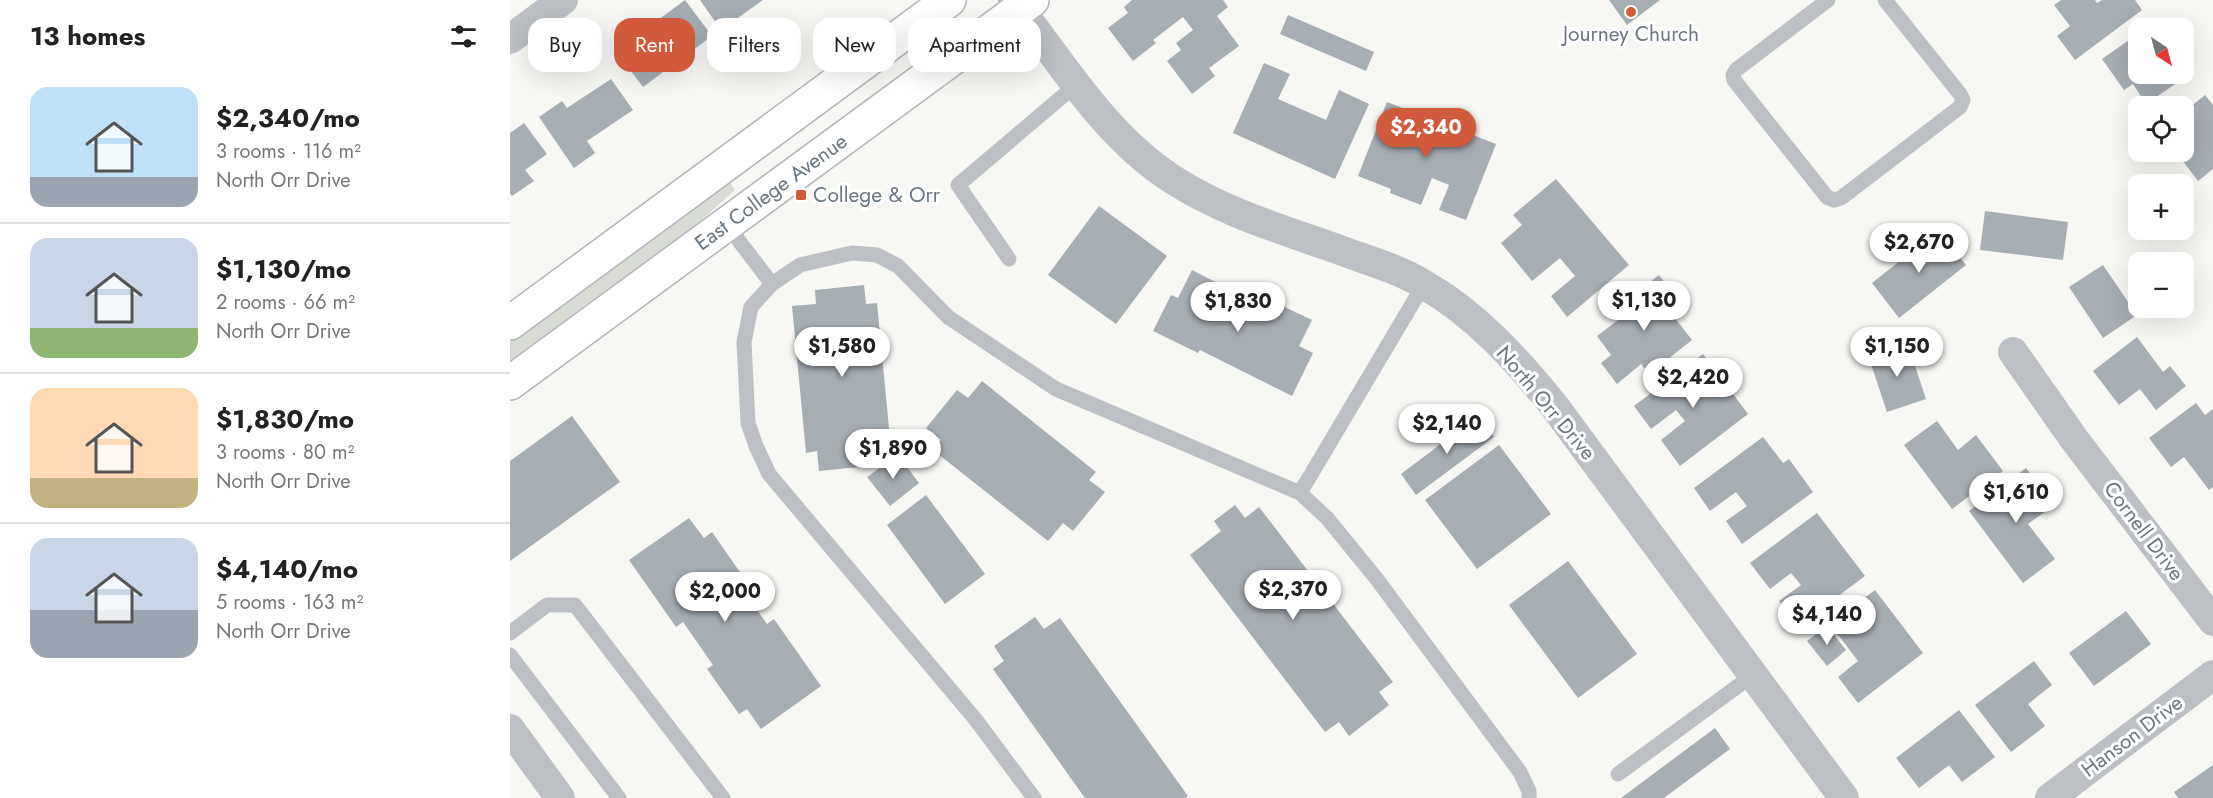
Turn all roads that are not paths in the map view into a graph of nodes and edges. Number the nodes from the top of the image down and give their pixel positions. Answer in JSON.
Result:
{"nodes":[{"id":1,"x":949,"y":0,"type":"edge"},
{"id":2,"x":1828,"y":0,"type":"edge"},
{"id":3,"x":1885,"y":0,"type":"edge"},
{"id":4,"x":554,"y":3,"type":"edge"},
{"id":5,"x":1022,"y":3,"type":"edge"},
{"id":6,"x":510,"y":39,"type":"edge"},
{"id":7,"x":1077,"y":84,"type":"junction"},
{"id":8,"x":726,"y":224,"type":"junction"},
{"id":9,"x":1009,"y":259,"type":"dead end"},
{"id":10,"x":772,"y":284,"type":"junction"},
{"id":11,"x":1424,"y":284,"type":"junction"},
{"id":12,"x":510,"y":323,"type":"edge"},
{"id":13,"x":2013,"y":352,"type":"dead end"},
{"id":14,"x":510,"y":384,"type":"edge"},
{"id":15,"x":1300,"y":493,"type":"junction"},
{"id":16,"x":2213,"y":621,"type":"edge"},
{"id":17,"x":510,"y":633,"type":"edge"},
{"id":18,"x":510,"y":655,"type":"edge"},
{"id":19,"x":1754,"y":675,"type":"junction"},
{"id":20,"x":2213,"y":675,"type":"edge"},
{"id":21,"x":511,"y":733,"type":"edge"},
{"id":22,"x":1618,"y":774,"type":"dead end"},
{"id":23,"x":560,"y":798,"type":"edge"},
{"id":24,"x":619,"y":798,"type":"edge"},
{"id":25,"x":723,"y":798,"type":"edge"},
{"id":26,"x":1034,"y":798,"type":"edge"},
{"id":27,"x":1529,"y":798,"type":"edge"},
{"id":28,"x":1845,"y":798,"type":"edge"},
{"id":29,"x":2050,"y":798,"type":"edge"}],
"edges":[{"from":1,"to":12,"type":"main road"},
{"from":2,"to":3,"type":"lane"},
{"from":4,"to":6,"type":"street"},
{"from":5,"to":7,"type":"street","name":"North Orr Drive"},
{"from":5,"to":8,"type":"main road","name":"East College Avenue"},
{"from":7,"to":9,"type":"lane"},
{"from":7,"to":11,"type":"street","name":"North Orr Drive"},
{"from":8,"to":10,"type":"lane"},
{"from":8,"to":14,"type":"main road","name":"East College Avenue"},
{"from":10,"to":15,"type":"lane"},
{"from":10,"to":26,"type":"lane"},
{"from":11,"to":15,"type":"lane"},
{"from":11,"to":19,"type":"street","name":"North Orr Drive"},
{"from":13,"to":16,"type":"street","name":"Cornell Drive"},
{"from":15,"to":27,"type":"lane"},
{"from":17,"to":25,"type":"lane"},
{"from":18,"to":24,"type":"lane"},
{"from":19,"to":22,"type":"lane"},
{"from":19,"to":28,"type":"street","name":"North Orr Drive"},
{"from":20,"to":29,"type":"street","name":"Hanson Drive"},
{"from":21,"to":23,"type":"street"}]}
